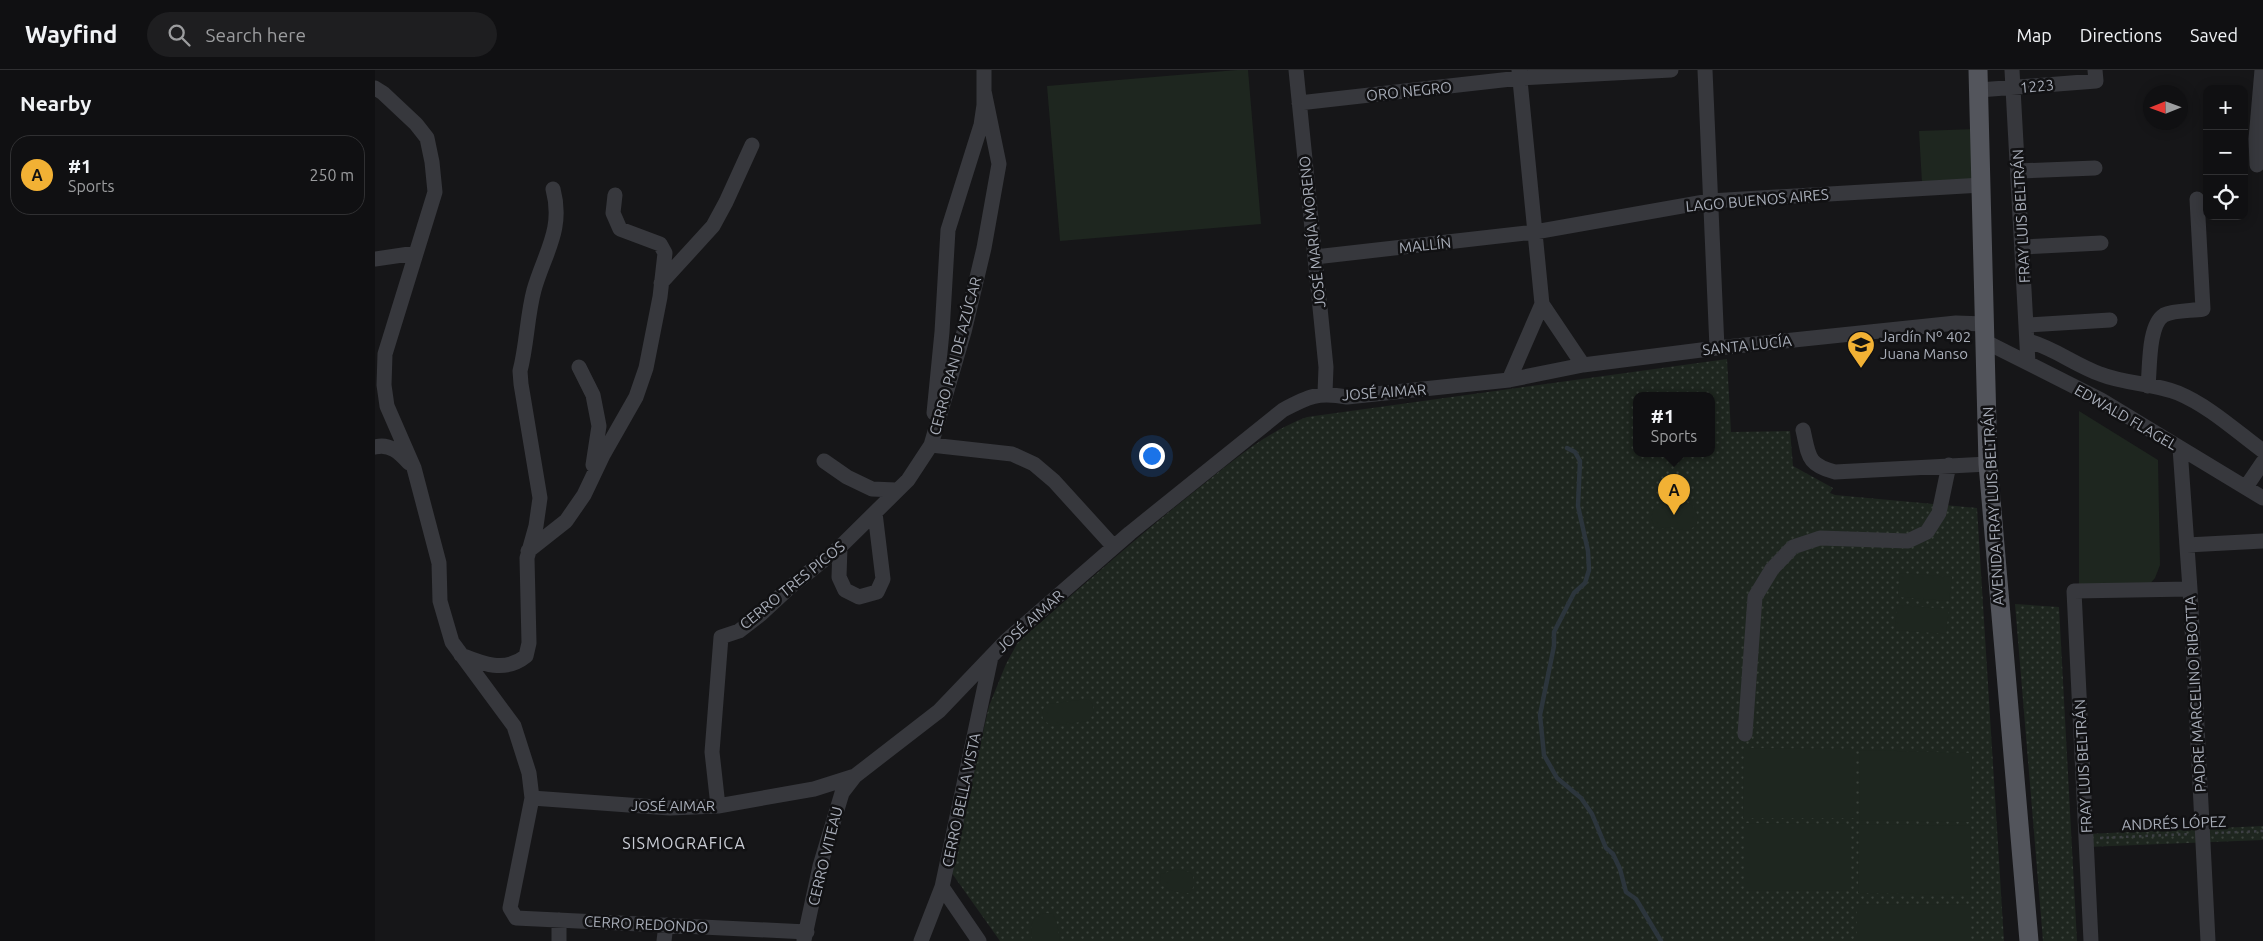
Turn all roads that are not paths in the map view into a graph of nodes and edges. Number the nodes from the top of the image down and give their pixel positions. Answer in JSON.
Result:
{"nodes":[{"id":1,"x":984,"y":70,"type":"edge"},
{"id":2,"x":1296,"y":70,"type":"edge"},
{"id":3,"x":1671,"y":70,"type":"edge"},
{"id":4,"x":1705,"y":70,"type":"edge"},
{"id":5,"x":1978,"y":70,"type":"edge"},
{"id":6,"x":2012,"y":70,"type":"edge"},
{"id":7,"x":2262,"y":70,"type":"edge"},
{"id":8,"x":1519,"y":74,"type":"edge"},
{"id":9,"x":2095,"y":76,"type":"edge"},
{"id":10,"x":375,"y":88,"type":"edge"},
{"id":11,"x":2013,"y":88,"type":"junction"},
{"id":12,"x":1979,"y":90,"type":"junction"},
{"id":13,"x":984,"y":91,"type":"junction"},
{"id":14,"x":1299,"y":103,"type":"junction"},
{"id":15,"x":752,"y":145,"type":"dead end"},
{"id":16,"x":2257,"y":165,"type":"dead end"},
{"id":17,"x":2095,"y":168,"type":"dead end"},
{"id":18,"x":2018,"y":171,"type":"junction"},
{"id":19,"x":1982,"y":185,"type":"junction"},
{"id":20,"x":553,"y":189,"type":"dead end"},
{"id":21,"x":615,"y":195,"type":"dead end"},
{"id":22,"x":2197,"y":199,"type":"dead end"},
{"id":23,"x":1710,"y":201,"type":"junction"},
{"id":24,"x":1535,"y":232,"type":"junction"},
{"id":25,"x":2101,"y":243,"type":"dead end"},
{"id":26,"x":2023,"y":247,"type":"junction"},
{"id":27,"x":416,"y":252,"type":"junction"},
{"id":28,"x":1315,"y":257,"type":"junction"},
{"id":29,"x":375,"y":259,"type":"edge"},
{"id":30,"x":661,"y":283,"type":"junction"},
{"id":31,"x":1542,"y":304,"type":"junction"},
{"id":32,"x":2110,"y":320,"type":"dead end"},
{"id":33,"x":2027,"y":325,"type":"junction"},
{"id":34,"x":1986,"y":333,"type":"junction"},
{"id":35,"x":2027,"y":341,"type":"junction"},
{"id":36,"x":1717,"y":348,"type":"junction"},
{"id":37,"x":385,"y":354,"type":"junction"},
{"id":38,"x":2028,"y":363,"type":"junction"},
{"id":39,"x":1583,"y":365,"type":"junction"},
{"id":40,"x":579,"y":367,"type":"dead end"},
{"id":41,"x":375,"y":376,"type":"edge"},
{"id":42,"x":1509,"y":380,"type":"junction"},
{"id":43,"x":2149,"y":386,"type":"junction"},
{"id":44,"x":1325,"y":393,"type":"junction"},
{"id":45,"x":1803,"y":430,"type":"dead end"},
{"id":46,"x":931,"y":444,"type":"junction"},
{"id":47,"x":375,"y":447,"type":"edge"},
{"id":48,"x":2180,"y":448,"type":"junction"},
{"id":49,"x":2263,"y":451,"type":"edge"},
{"id":50,"x":824,"y":461,"type":"dead end"},
{"id":51,"x":2263,"y":462,"type":"edge"},
{"id":52,"x":1988,"y":464,"type":"junction"},
{"id":53,"x":1949,"y":465,"type":"junction"},
{"id":54,"x":414,"y":468,"type":"junction"},
{"id":55,"x":592,"y":476,"type":"junction"},
{"id":56,"x":2246,"y":487,"type":"junction"},
{"id":57,"x":896,"y":490,"type":"junction"},
{"id":58,"x":2263,"y":498,"type":"edge"},
{"id":59,"x":875,"y":513,"type":"junction"},
{"id":60,"x":2263,"y":541,"type":"edge"},
{"id":61,"x":2187,"y":545,"type":"junction"},
{"id":62,"x":840,"y":547,"type":"junction"},
{"id":63,"x":1114,"y":547,"type":"junction"},
{"id":64,"x":528,"y":551,"type":"junction"},
{"id":65,"x":2190,"y":589,"type":"junction"},
{"id":66,"x":461,"y":654,"type":"junction"},
{"id":67,"x":991,"y":657,"type":"junction"},
{"id":68,"x":1745,"y":734,"type":"dead end"},
{"id":69,"x":855,"y":776,"type":"junction"},
{"id":70,"x":532,"y":798,"type":"junction"},
{"id":71,"x":718,"y":806,"type":"junction"},
{"id":72,"x":942,"y":887,"type":"junction"},
{"id":73,"x":559,"y":920,"type":"junction"},
{"id":74,"x":666,"y":925,"type":"junction"},
{"id":75,"x":806,"y":936,"type":"edge"},
{"id":76,"x":559,"y":941,"type":"edge"},
{"id":77,"x":664,"y":941,"type":"edge"},
{"id":78,"x":921,"y":941,"type":"edge"},
{"id":79,"x":979,"y":941,"type":"edge"},
{"id":80,"x":2029,"y":941,"type":"edge"},
{"id":81,"x":2091,"y":941,"type":"edge"},
{"id":82,"x":2208,"y":941,"type":"edge"}],
"edges":[{"from":1,"to":13,"type":"street","name":"CERRO PAN DE AZÚCAR"},
{"from":2,"to":14,"type":"street","name":"JOSÉ MARÍA MORENO"},
{"from":3,"to":8,"type":"street","name":"ORO NEGRO"},
{"from":4,"to":23,"type":"street"},
{"from":5,"to":12,"type":"main road","name":"AVENIDA FRAY LUIS BELTRÁN"},
{"from":6,"to":11,"type":"street","name":"FRAY LUIS BELTRÁN"},
{"from":7,"to":16,"type":"street"},
{"from":8,"to":14,"type":"street","name":"ORO NEGRO"},
{"from":8,"to":24,"type":"street"},
{"from":9,"to":11,"type":"street","name":"1223"},
{"from":10,"to":27,"type":"street"},
{"from":11,"to":12,"type":"street","name":"1223"},
{"from":11,"to":18,"type":"street","name":"FRAY LUIS BELTRÁN"},
{"from":12,"to":19,"type":"main road","name":"AVENIDA FRAY LUIS BELTRÁN"},
{"from":13,"to":46,"type":"street","name":"CERRO PAN DE AZÚCAR"},
{"from":13,"to":46,"type":"street","name":"CERRO PAN DE AZÚCAR"},
{"from":14,"to":28,"type":"street","name":"JOSÉ MARÍA MORENO"},
{"from":15,"to":30,"type":"street"},
{"from":17,"to":18,"type":"street"},
{"from":18,"to":26,"type":"street","name":"FRAY LUIS BELTRÁN"},
{"from":19,"to":23,"type":"street","name":"LAGO BUENOS AIRES"},
{"from":19,"to":34,"type":"main road","name":"AVENIDA FRAY LUIS BELTRÁN"},
{"from":20,"to":64,"type":"street"},
{"from":21,"to":30,"type":"street"},
{"from":22,"to":43,"type":"street"},
{"from":23,"to":24,"type":"street","name":"LAGO BUENOS AIRES"},
{"from":23,"to":36,"type":"street"},
{"from":24,"to":28,"type":"street","name":"MALLÍN"},
{"from":24,"to":31,"type":"street"},
{"from":25,"to":26,"type":"street"},
{"from":26,"to":33,"type":"street","name":"FRAY LUIS BELTRÁN"},
{"from":27,"to":29,"type":"street"},
{"from":27,"to":37,"type":"street"},
{"from":28,"to":44,"type":"street","name":"JOSÉ MARÍA MORENO"},
{"from":30,"to":55,"type":"street"},
{"from":31,"to":39,"type":"street"},
{"from":31,"to":42,"type":"street"},
{"from":32,"to":33,"type":"street"},
{"from":33,"to":35,"type":"street","name":"FRAY LUIS BELTRÁN"},
{"from":34,"to":36,"type":"street","name":"SANTA LUCÍA"},
{"from":34,"to":38,"type":"street","name":"EDWALD FLAGEL"},
{"from":34,"to":52,"type":"main road","name":"AVENIDA FRAY LUIS BELTRÁN"},
{"from":35,"to":38,"type":"street","name":"FRAY LUIS BELTRÁN"},
{"from":35,"to":43,"type":"street","name":"EDWALD FLAGEL"},
{"from":36,"to":39,"type":"street","name":"SANTA LUCÍA"},
{"from":37,"to":41,"type":"street"},
{"from":37,"to":54,"type":"street"},
{"from":38,"to":48,"type":"street","name":"EDWALD FLAGEL"},
{"from":39,"to":42,"type":"street","name":"SANTA LUCÍA"},
{"from":40,"to":55,"type":"street"},
{"from":42,"to":44,"type":"street","name":"JOSÉ AIMAR"},
{"from":43,"to":49,"type":"street","name":"EDWALD FLAGEL"},
{"from":44,"to":63,"type":"street","name":"JOSÉ AIMAR"},
{"from":45,"to":53,"type":"street"},
{"from":46,"to":57,"type":"street","name":"CERRO TRES PICOS"},
{"from":46,"to":63,"type":"street"},
{"from":47,"to":54,"type":"street"},
{"from":48,"to":56,"type":"street","name":"EDWALD FLAGEL"},
{"from":48,"to":61,"type":"street","name":"PADRE MARCELINO RIBOTTA"},
{"from":50,"to":57,"type":"street"},
{"from":51,"to":56,"type":"street"},
{"from":52,"to":53,"type":"street"},
{"from":52,"to":80,"type":"main road","name":"AVENIDA FRAY LUIS BELTRÁN"},
{"from":53,"to":68,"type":"street"},
{"from":54,"to":66,"type":"street"},
{"from":55,"to":64,"type":"street"},
{"from":56,"to":58,"type":"street","name":"EDWALD FLAGEL"},
{"from":57,"to":59,"type":"street","name":"CERRO TRES PICOS"},
{"from":59,"to":62,"type":"street","name":"CERRO TRES PICOS"},
{"from":59,"to":62,"type":"street"},
{"from":60,"to":61,"type":"street"},
{"from":61,"to":65,"type":"street","name":"PADRE MARCELINO RIBOTTA"},
{"from":62,"to":71,"type":"street","name":"CERRO TRES PICOS"},
{"from":63,"to":67,"type":"street","name":"JOSÉ AIMAR"},
{"from":64,"to":66,"type":"street"},
{"from":65,"to":81,"type":"street","name":"FRAY LUIS BELTRÁN"},
{"from":65,"to":82,"type":"street","name":"PADRE MARCELINO RIBOTTA"},
{"from":66,"to":70,"type":"street"},
{"from":67,"to":69,"type":"street","name":"JOSÉ AIMAR"},
{"from":67,"to":72,"type":"street","name":"CERRO BELLA VISTA"},
{"from":69,"to":71,"type":"street","name":"JOSÉ AIMAR"},
{"from":69,"to":75,"type":"street","name":"CERRO VITEAU"},
{"from":70,"to":71,"type":"street","name":"JOSÉ AIMAR"},
{"from":70,"to":73,"type":"street","name":"CERRO REDONDO"},
{"from":72,"to":78,"type":"street","name":"CERRO BELLA VISTA"},
{"from":72,"to":79,"type":"street"},
{"from":73,"to":74,"type":"street","name":"CERRO REDONDO"},
{"from":73,"to":76,"type":"street"},
{"from":74,"to":75,"type":"street","name":"CERRO REDONDO"},
{"from":74,"to":77,"type":"street"}]}
